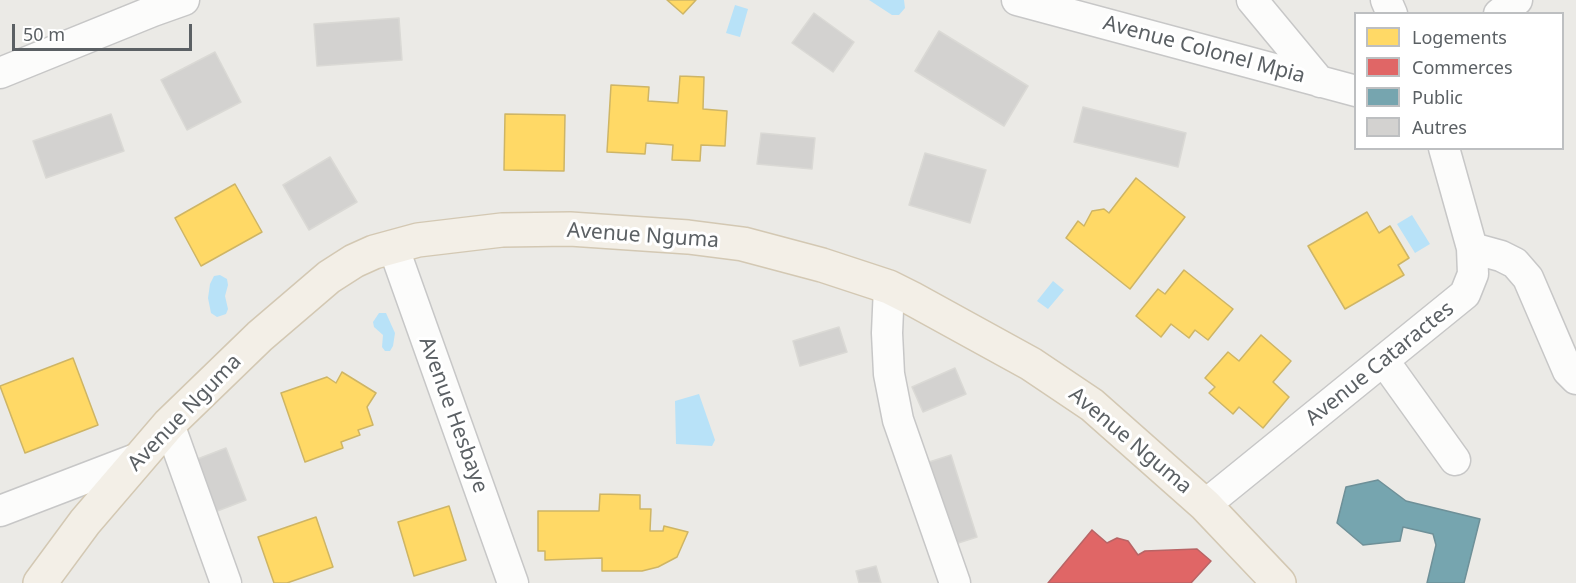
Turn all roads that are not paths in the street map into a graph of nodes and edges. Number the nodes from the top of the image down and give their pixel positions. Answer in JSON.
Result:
{"nodes":[{"id":1,"x":184,"y":0,"type":"edge"},
{"id":2,"x":1017,"y":0,"type":"edge"},
{"id":3,"x":1252,"y":0,"type":"edge"},
{"id":4,"x":1517,"y":0,"type":"edge"},
{"id":5,"x":1502,"y":12,"type":"edge"},
{"id":6,"x":0,"y":73,"type":"edge"},
{"id":7,"x":1320,"y":82,"type":"junction"},
{"id":8,"x":1354,"y":90,"type":"edge"},
{"id":9,"x":1445,"y":150,"type":"edge"},
{"id":10,"x":393,"y":246,"type":"junction"},
{"id":11,"x":1472,"y":248,"type":"junction"},
{"id":12,"x":890,"y":287,"type":"junction"},
{"id":13,"x":1384,"y":361,"type":"junction"},
{"id":14,"x":1576,"y":379,"type":"edge"},
{"id":15,"x":169,"y":424,"type":"junction"},
{"id":16,"x":141,"y":457,"type":"junction"},
{"id":17,"x":1455,"y":460,"type":"dead end"},
{"id":18,"x":1205,"y":505,"type":"junction"},
{"id":19,"x":0,"y":511,"type":"edge"},
{"id":20,"x":40,"y":583,"type":"edge"},
{"id":21,"x":226,"y":583,"type":"edge"},
{"id":22,"x":513,"y":583,"type":"edge"},
{"id":23,"x":955,"y":583,"type":"edge"},
{"id":24,"x":1280,"y":583,"type":"edge"}],
"edges":[{"from":1,"to":6,"type":"street"},
{"from":2,"to":7,"type":"street","name":"Avenue Colonel Mpia"},
{"from":3,"to":7,"type":"street"},
{"from":4,"to":5,"type":"street"},
{"from":7,"to":8,"type":"street","name":"Avenue Colonel Mpia"},
{"from":9,"to":11,"type":"street","name":"Avenue Cataractes"},
{"from":10,"to":12,"type":"main road","name":"Avenue Nguma"},
{"from":10,"to":15,"type":"main road","name":"Avenue Nguma"},
{"from":10,"to":22,"type":"street","name":"Avenue Hesbaye"},
{"from":11,"to":13,"type":"street","name":"Avenue Cataractes"},
{"from":11,"to":14,"type":"street"},
{"from":12,"to":18,"type":"main road","name":"Avenue Nguma"},
{"from":12,"to":23,"type":"street"},
{"from":13,"to":17,"type":"street"},
{"from":13,"to":18,"type":"street","name":"Avenue Cataractes"},
{"from":15,"to":16,"type":"main road","name":"Avenue Nguma"},
{"from":15,"to":21,"type":"street"},
{"from":16,"to":19,"type":"street"},
{"from":16,"to":20,"type":"main road","name":"Avenue Nguma"},
{"from":18,"to":24,"type":"main road","name":"Avenue Nguma"}]}
